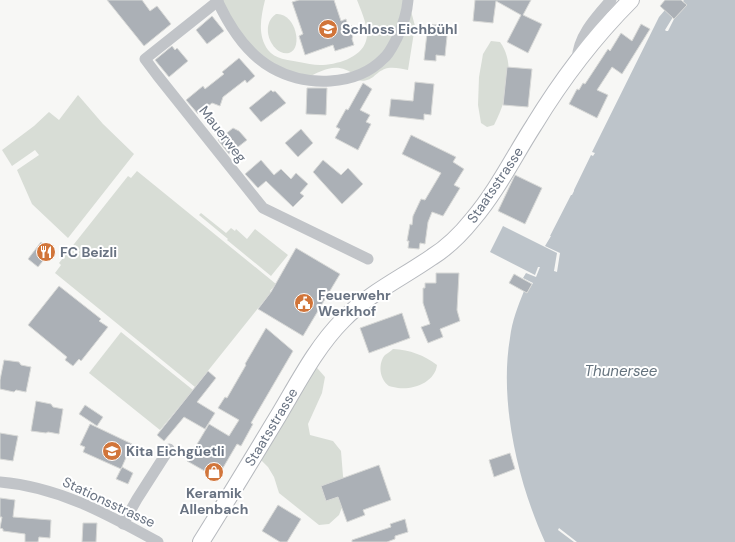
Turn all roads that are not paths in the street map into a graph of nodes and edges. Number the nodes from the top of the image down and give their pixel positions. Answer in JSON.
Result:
{"nodes":[{"id":1,"x":408,"y":0,"type":"edge"},
{"id":2,"x":611,"y":0,"type":"edge"},
{"id":3,"x":631,"y":0,"type":"edge"},
{"id":4,"x":217,"y":1,"type":"edge"},
{"id":5,"x":577,"y":60,"type":"junction"},
{"id":6,"x":368,"y":259,"type":"dead end"},
{"id":7,"x":168,"y":449,"type":"dead end"},
{"id":8,"x":0,"y":482,"type":"edge"},
{"id":9,"x":123,"y":524,"type":"junction"},
{"id":10,"x":158,"y":542,"type":"edge"},
{"id":11,"x":201,"y":542,"type":"edge"}],
"edges":[{"from":1,"to":4,"type":"street"},
{"from":2,"to":5,"type":"street"},
{"from":3,"to":5,"type":"main road","name":"Staatsstrasse"},
{"from":4,"to":6,"type":"street","name":"Mauerweg"},
{"from":5,"to":11,"type":"main road","name":"Staatsstrasse"},
{"from":7,"to":9,"type":"street"},
{"from":8,"to":9,"type":"street","name":"Stationsstrasse"},
{"from":9,"to":10,"type":"street","name":"Stationsstrasse"}]}
